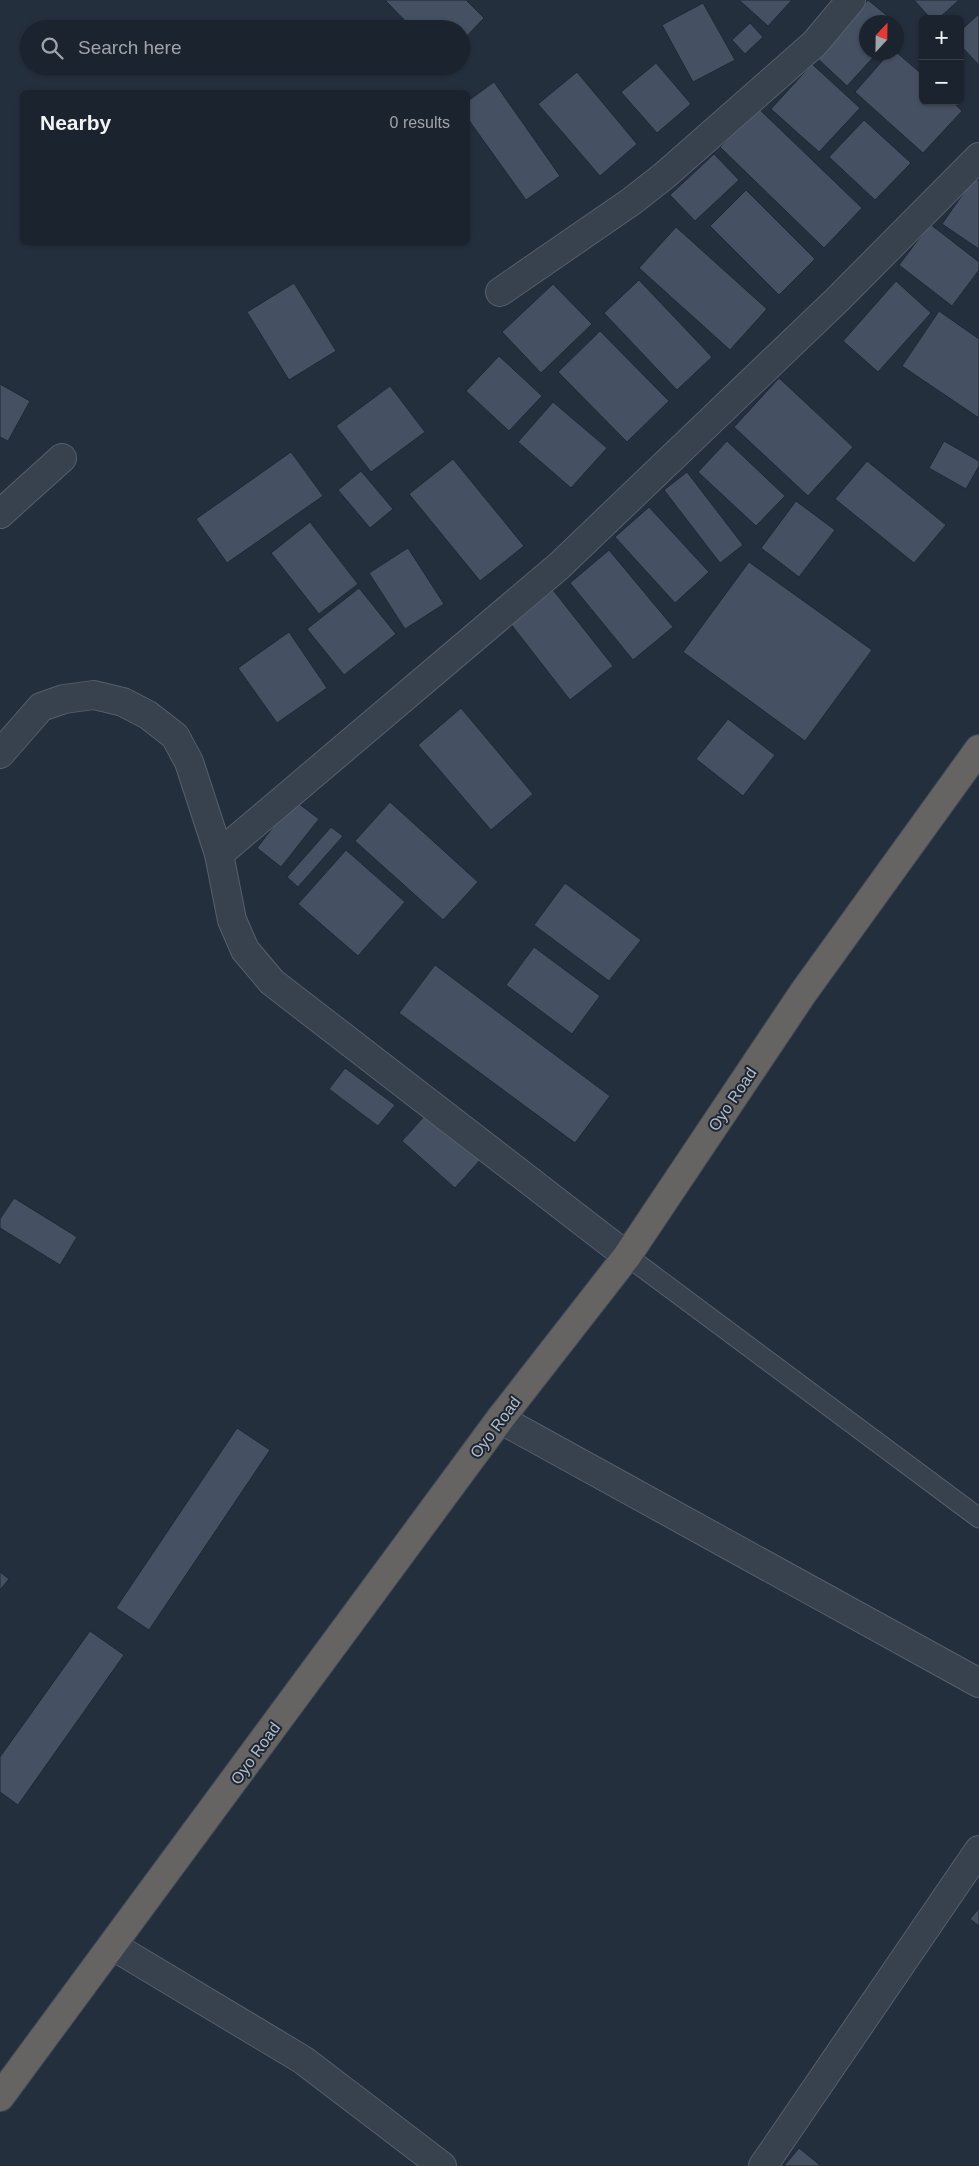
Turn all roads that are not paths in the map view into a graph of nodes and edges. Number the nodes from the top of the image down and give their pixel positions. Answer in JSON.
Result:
{"nodes":[{"id":1,"x":851,"y":0,"type":"edge"},
{"id":2,"x":979,"y":156,"type":"edge"},
{"id":3,"x":500,"y":292,"type":"dead end"},
{"id":4,"x":62,"y":458,"type":"dead end"},
{"id":5,"x":0,"y":514,"type":"edge"},
{"id":6,"x":979,"y":749,"type":"edge"},
{"id":7,"x":0,"y":754,"type":"edge"},
{"id":8,"x":219,"y":854,"type":"junction"},
{"id":9,"x":626,"y":1256,"type":"junction"},
{"id":10,"x":500,"y":1419,"type":"junction"},
{"id":11,"x":979,"y":1518,"type":"edge"},
{"id":12,"x":979,"y":1683,"type":"edge"},
{"id":13,"x":979,"y":1850,"type":"edge"},
{"id":14,"x":113,"y":1946,"type":"junction"},
{"id":15,"x":0,"y":2097,"type":"edge"},
{"id":16,"x":442,"y":2166,"type":"edge"},
{"id":17,"x":763,"y":2166,"type":"edge"}],
"edges":[{"from":1,"to":3,"type":"street"},
{"from":2,"to":8,"type":"street"},
{"from":4,"to":5,"type":"street"},
{"from":6,"to":9,"type":"highway","name":"Oyo Road"},
{"from":7,"to":8,"type":"street"},
{"from":8,"to":9,"type":"street"},
{"from":9,"to":10,"type":"highway","name":"Oyo Road"},
{"from":9,"to":11,"type":"lane"},
{"from":10,"to":12,"type":"street"},
{"from":10,"to":14,"type":"highway","name":"Oyo Road"},
{"from":13,"to":17,"type":"street"},
{"from":14,"to":15,"type":"highway","name":"Oyo Road"},
{"from":14,"to":16,"type":"street"}]}
